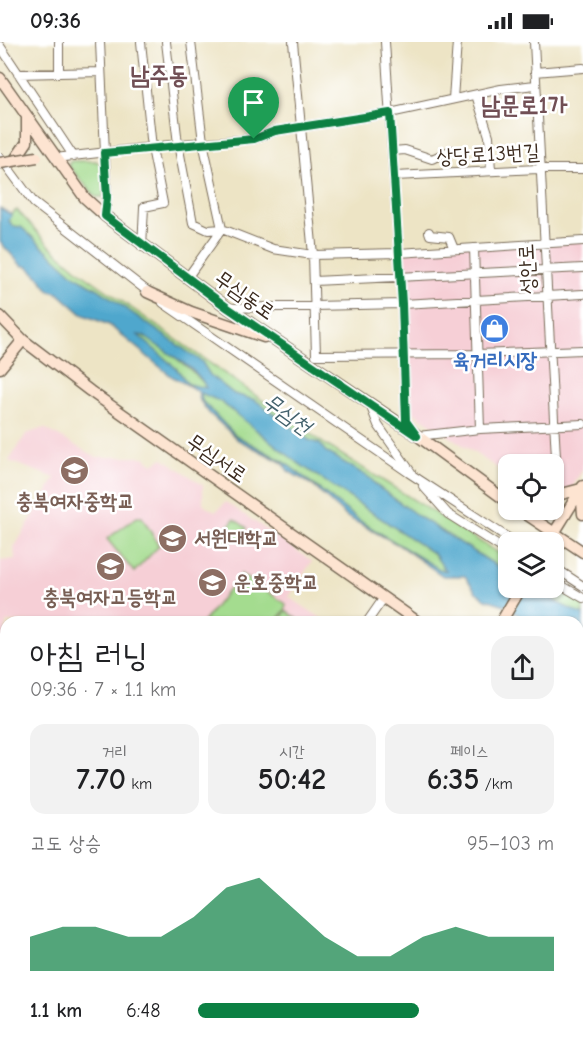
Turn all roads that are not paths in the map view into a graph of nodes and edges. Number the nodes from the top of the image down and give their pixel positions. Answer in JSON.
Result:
{"nodes":[{"id":1,"x":59,"y":42,"type":"edge"},
{"id":2,"x":100,"y":42,"type":"edge"},
{"id":3,"x":141,"y":42,"type":"edge"},
{"id":4,"x":166,"y":42,"type":"edge"},
{"id":5,"x":190,"y":42,"type":"edge"},
{"id":6,"x":293,"y":42,"type":"edge"},
{"id":7,"x":385,"y":42,"type":"edge"},
{"id":8,"x":456,"y":42,"type":"edge"},
{"id":9,"x":534,"y":42,"type":"edge"},
{"id":10,"x":0,"y":46,"type":"edge"},
{"id":11,"x":583,"y":68,"type":"edge"},
{"id":12,"x":59,"y":72,"type":"junction"},
{"id":13,"x":101,"y":72,"type":"junction"},
{"id":14,"x":535,"y":72,"type":"junction"},
{"id":15,"x":18,"y":74,"type":"junction"},
{"id":16,"x":0,"y":78,"type":"edge"},
{"id":17,"x":535,"y":85,"type":"junction"},
{"id":18,"x":476,"y":94,"type":"junction"},
{"id":19,"x":453,"y":99,"type":"junction"},
{"id":20,"x":390,"y":113,"type":"junction"},
{"id":21,"x":27,"y":118,"type":"junction"},
{"id":22,"x":301,"y":127,"type":"junction"},
{"id":23,"x":203,"y":142,"type":"junction"},
{"id":24,"x":178,"y":144,"type":"junction"},
{"id":25,"x":152,"y":148,"type":"junction"},
{"id":26,"x":451,"y":150,"type":"dead end"},
{"id":27,"x":393,"y":151,"type":"junction"},
{"id":28,"x":104,"y":153,"type":"junction"},
{"id":29,"x":0,"y":157,"type":"edge"},
{"id":30,"x":74,"y":157,"type":"junction"},
{"id":31,"x":55,"y":158,"type":"junction"},
{"id":32,"x":15,"y":161,"type":"junction"},
{"id":33,"x":0,"y":163,"type":"edge"},
{"id":34,"x":538,"y":169,"type":"junction"},
{"id":35,"x":583,"y":169,"type":"edge"},
{"id":36,"x":491,"y":171,"type":"junction"},
{"id":37,"x":395,"y":176,"type":"junction"},
{"id":38,"x":105,"y":216,"type":"junction"},
{"id":39,"x":222,"y":229,"type":"junction"},
{"id":40,"x":429,"y":232,"type":"dead end"},
{"id":41,"x":583,"y":242,"type":"edge"},
{"id":42,"x":544,"y":244,"type":"junction"},
{"id":43,"x":142,"y":247,"type":"junction"},
{"id":44,"x":474,"y":248,"type":"junction"},
{"id":45,"x":454,"y":249,"type":"junction"},
{"id":46,"x":399,"y":253,"type":"junction"},
{"id":47,"x":313,"y":255,"type":"junction"},
{"id":48,"x":583,"y":268,"type":"edge"},
{"id":49,"x":545,"y":270,"type":"junction"},
{"id":50,"x":475,"y":275,"type":"junction"},
{"id":51,"x":187,"y":278,"type":"junction"},
{"id":52,"x":401,"y":278,"type":"junction"},
{"id":53,"x":314,"y":281,"type":"junction"},
{"id":54,"x":147,"y":292,"type":"junction"},
{"id":55,"x":583,"y":294,"type":"edge"},
{"id":56,"x":547,"y":296,"type":"junction"},
{"id":57,"x":475,"y":300,"type":"junction"},
{"id":58,"x":402,"y":304,"type":"junction"},
{"id":59,"x":315,"y":307,"type":"junction"},
{"id":60,"x":228,"y":308,"type":"junction"},
{"id":61,"x":0,"y":316,"type":"edge"},
{"id":62,"x":23,"y":340,"type":"junction"},
{"id":63,"x":277,"y":342,"type":"junction"},
{"id":64,"x":583,"y":350,"type":"edge"},
{"id":65,"x":550,"y":352,"type":"junction"},
{"id":66,"x":478,"y":354,"type":"junction"},
{"id":67,"x":404,"y":356,"type":"junction"},
{"id":68,"x":313,"y":360,"type":"junction"},
{"id":69,"x":0,"y":368,"type":"edge"},
{"id":70,"x":371,"y":407,"type":"junction"},
{"id":71,"x":583,"y":424,"type":"edge"},
{"id":72,"x":554,"y":426,"type":"junction"},
{"id":73,"x":480,"y":429,"type":"junction"},
{"id":74,"x":417,"y":436,"type":"junction"},
{"id":75,"x":555,"y":454,"type":"edge"},
{"id":76,"x":416,"y":477,"type":"junction"},
{"id":77,"x":582,"y":488,"type":"edge"},
{"id":78,"x":564,"y":493,"type":"edge"},
{"id":79,"x":498,"y":495,"type":"edge"},
{"id":80,"x":583,"y":514,"type":"edge"},
{"id":81,"x":531,"y":520,"type":"edge"},
{"id":82,"x":499,"y":532,"type":"edge"},
{"id":83,"x":544,"y":532,"type":"edge"},
{"id":84,"x":555,"y":532,"type":"edge"},
{"id":85,"x":564,"y":544,"type":"edge"},
{"id":86,"x":498,"y":546,"type":"edge"},
{"id":87,"x":583,"y":552,"type":"edge"},
{"id":88,"x":564,"y":574,"type":"edge"},
{"id":89,"x":583,"y":586,"type":"edge"},
{"id":90,"x":564,"y":587,"type":"edge"},
{"id":91,"x":515,"y":598,"type":"edge"},
{"id":92,"x":583,"y":598,"type":"edge"},
{"id":93,"x":383,"y":599,"type":"junction"},
{"id":94,"x":371,"y":616,"type":"edge"},
{"id":95,"x":409,"y":616,"type":"edge"},
{"id":96,"x":505,"y":616,"type":"edge"}],
"edges":[{"from":1,"to":12,"type":"street"},
{"from":2,"to":13,"type":"street"},
{"from":3,"to":25,"type":"street"},
{"from":4,"to":24,"type":"street"},
{"from":5,"to":23,"type":"street"},
{"from":6,"to":22,"type":"street"},
{"from":7,"to":20,"type":"street"},
{"from":8,"to":19,"type":"street"},
{"from":9,"to":14,"type":"street","name":"성안로"},
{"from":10,"to":15,"type":"street"},
{"from":11,"to":14,"type":"street"},
{"from":12,"to":13,"type":"street"},
{"from":12,"to":15,"type":"street"},
{"from":13,"to":28,"type":"street"},
{"from":14,"to":17,"type":"street","name":"성안로"},
{"from":15,"to":30,"type":"street"},
{"from":16,"to":21,"type":"street","name":"무심동로"},
{"from":17,"to":18,"type":"street"},
{"from":17,"to":34,"type":"street","name":"성안로"},
{"from":18,"to":19,"type":"street"},
{"from":18,"to":36,"type":"street"},
{"from":19,"to":20,"type":"street"},
{"from":20,"to":22,"type":"street"},
{"from":20,"to":27,"type":"street"},
{"from":21,"to":31,"type":"street","name":"무심동로"},
{"from":21,"to":32,"type":"street"},
{"from":22,"to":23,"type":"street"},
{"from":22,"to":47,"type":"street"},
{"from":23,"to":24,"type":"street"},
{"from":23,"to":39,"type":"street"},
{"from":24,"to":25,"type":"street"},
{"from":24,"to":39,"type":"street"},
{"from":25,"to":28,"type":"street"},
{"from":25,"to":43,"type":"street"},
{"from":26,"to":27,"type":"street","name":"상당로13번길"},
{"from":27,"to":37,"type":"street"},
{"from":28,"to":30,"type":"street"},
{"from":28,"to":38,"type":"street"},
{"from":29,"to":54,"type":"street"},
{"from":30,"to":31,"type":"street"},
{"from":31,"to":32,"type":"street","bridge":true},
{"from":31,"to":38,"type":"street","name":"무심동로"},
{"from":32,"to":33,"type":"street","bridge":true},
{"from":34,"to":35,"type":"street","name":"상당로13번길"},
{"from":34,"to":36,"type":"street","name":"상당로13번길"},
{"from":34,"to":42,"type":"street","name":"성안로"},
{"from":36,"to":37,"type":"street","name":"상당로13번길"},
{"from":37,"to":46,"type":"street"},
{"from":38,"to":43,"type":"street","name":"무심동로"},
{"from":39,"to":47,"type":"street"},
{"from":39,"to":51,"type":"street"},
{"from":40,"to":45,"type":"street"},
{"from":41,"to":42,"type":"street"},
{"from":42,"to":44,"type":"street"},
{"from":42,"to":49,"type":"street","name":"성안로"},
{"from":43,"to":51,"type":"street","name":"무심동로"},
{"from":44,"to":45,"type":"street"},
{"from":44,"to":50,"type":"street"},
{"from":45,"to":46,"type":"street"},
{"from":46,"to":47,"type":"street"},
{"from":46,"to":52,"type":"street"},
{"from":47,"to":53,"type":"street"},
{"from":48,"to":49,"type":"street"},
{"from":49,"to":50,"type":"street"},
{"from":49,"to":56,"type":"street","name":"성안로"},
{"from":50,"to":52,"type":"street"},
{"from":50,"to":57,"type":"street"},
{"from":51,"to":60,"type":"street","name":"무심동로"},
{"from":52,"to":53,"type":"street"},
{"from":52,"to":58,"type":"street"},
{"from":53,"to":59,"type":"street"},
{"from":54,"to":63,"type":"street"},
{"from":54,"to":76,"type":"street"},
{"from":55,"to":56,"type":"street"},
{"from":56,"to":57,"type":"street"},
{"from":56,"to":65,"type":"street","name":"성안로"},
{"from":57,"to":58,"type":"street"},
{"from":57,"to":66,"type":"street"},
{"from":58,"to":59,"type":"street"},
{"from":58,"to":67,"type":"street"},
{"from":59,"to":60,"type":"street"},
{"from":59,"to":68,"type":"street"},
{"from":60,"to":63,"type":"street","name":"무심동로"},
{"from":61,"to":62,"type":"street","name":"무심서로"},
{"from":62,"to":69,"type":"street"},
{"from":62,"to":93,"type":"street","name":"무심서로"},
{"from":63,"to":68,"type":"street","name":"무심동로"},
{"from":64,"to":65,"type":"street"},
{"from":65,"to":66,"type":"street"},
{"from":65,"to":72,"type":"street","name":"성안로"},
{"from":66,"to":67,"type":"street"},
{"from":66,"to":73,"type":"street"},
{"from":67,"to":68,"type":"street"},
{"from":67,"to":74,"type":"street"},
{"from":68,"to":70,"type":"street","name":"무심동로"},
{"from":70,"to":74,"type":"street","name":"무심동로"},
{"from":70,"to":76,"type":"street"},
{"from":71,"to":72,"type":"street"},
{"from":72,"to":73,"type":"street"},
{"from":72,"to":75,"type":"street","name":"성안로"},
{"from":73,"to":74,"type":"street"},
{"from":74,"to":79,"type":"street","name":"무심동로"},
{"from":76,"to":82,"type":"street"},
{"from":76,"to":86,"type":"street"},
{"from":77,"to":78,"type":"street"},
{"from":77,"to":80,"type":"street"},
{"from":77,"to":84,"type":"street"},
{"from":81,"to":83,"type":"street"},
{"from":85,"to":87,"type":"street"},
{"from":88,"to":89,"type":"street"},
{"from":90,"to":92,"type":"street"},
{"from":91,"to":96,"type":"street"},
{"from":93,"to":94,"type":"street"},
{"from":93,"to":95,"type":"street","name":"무심서로"}]}
